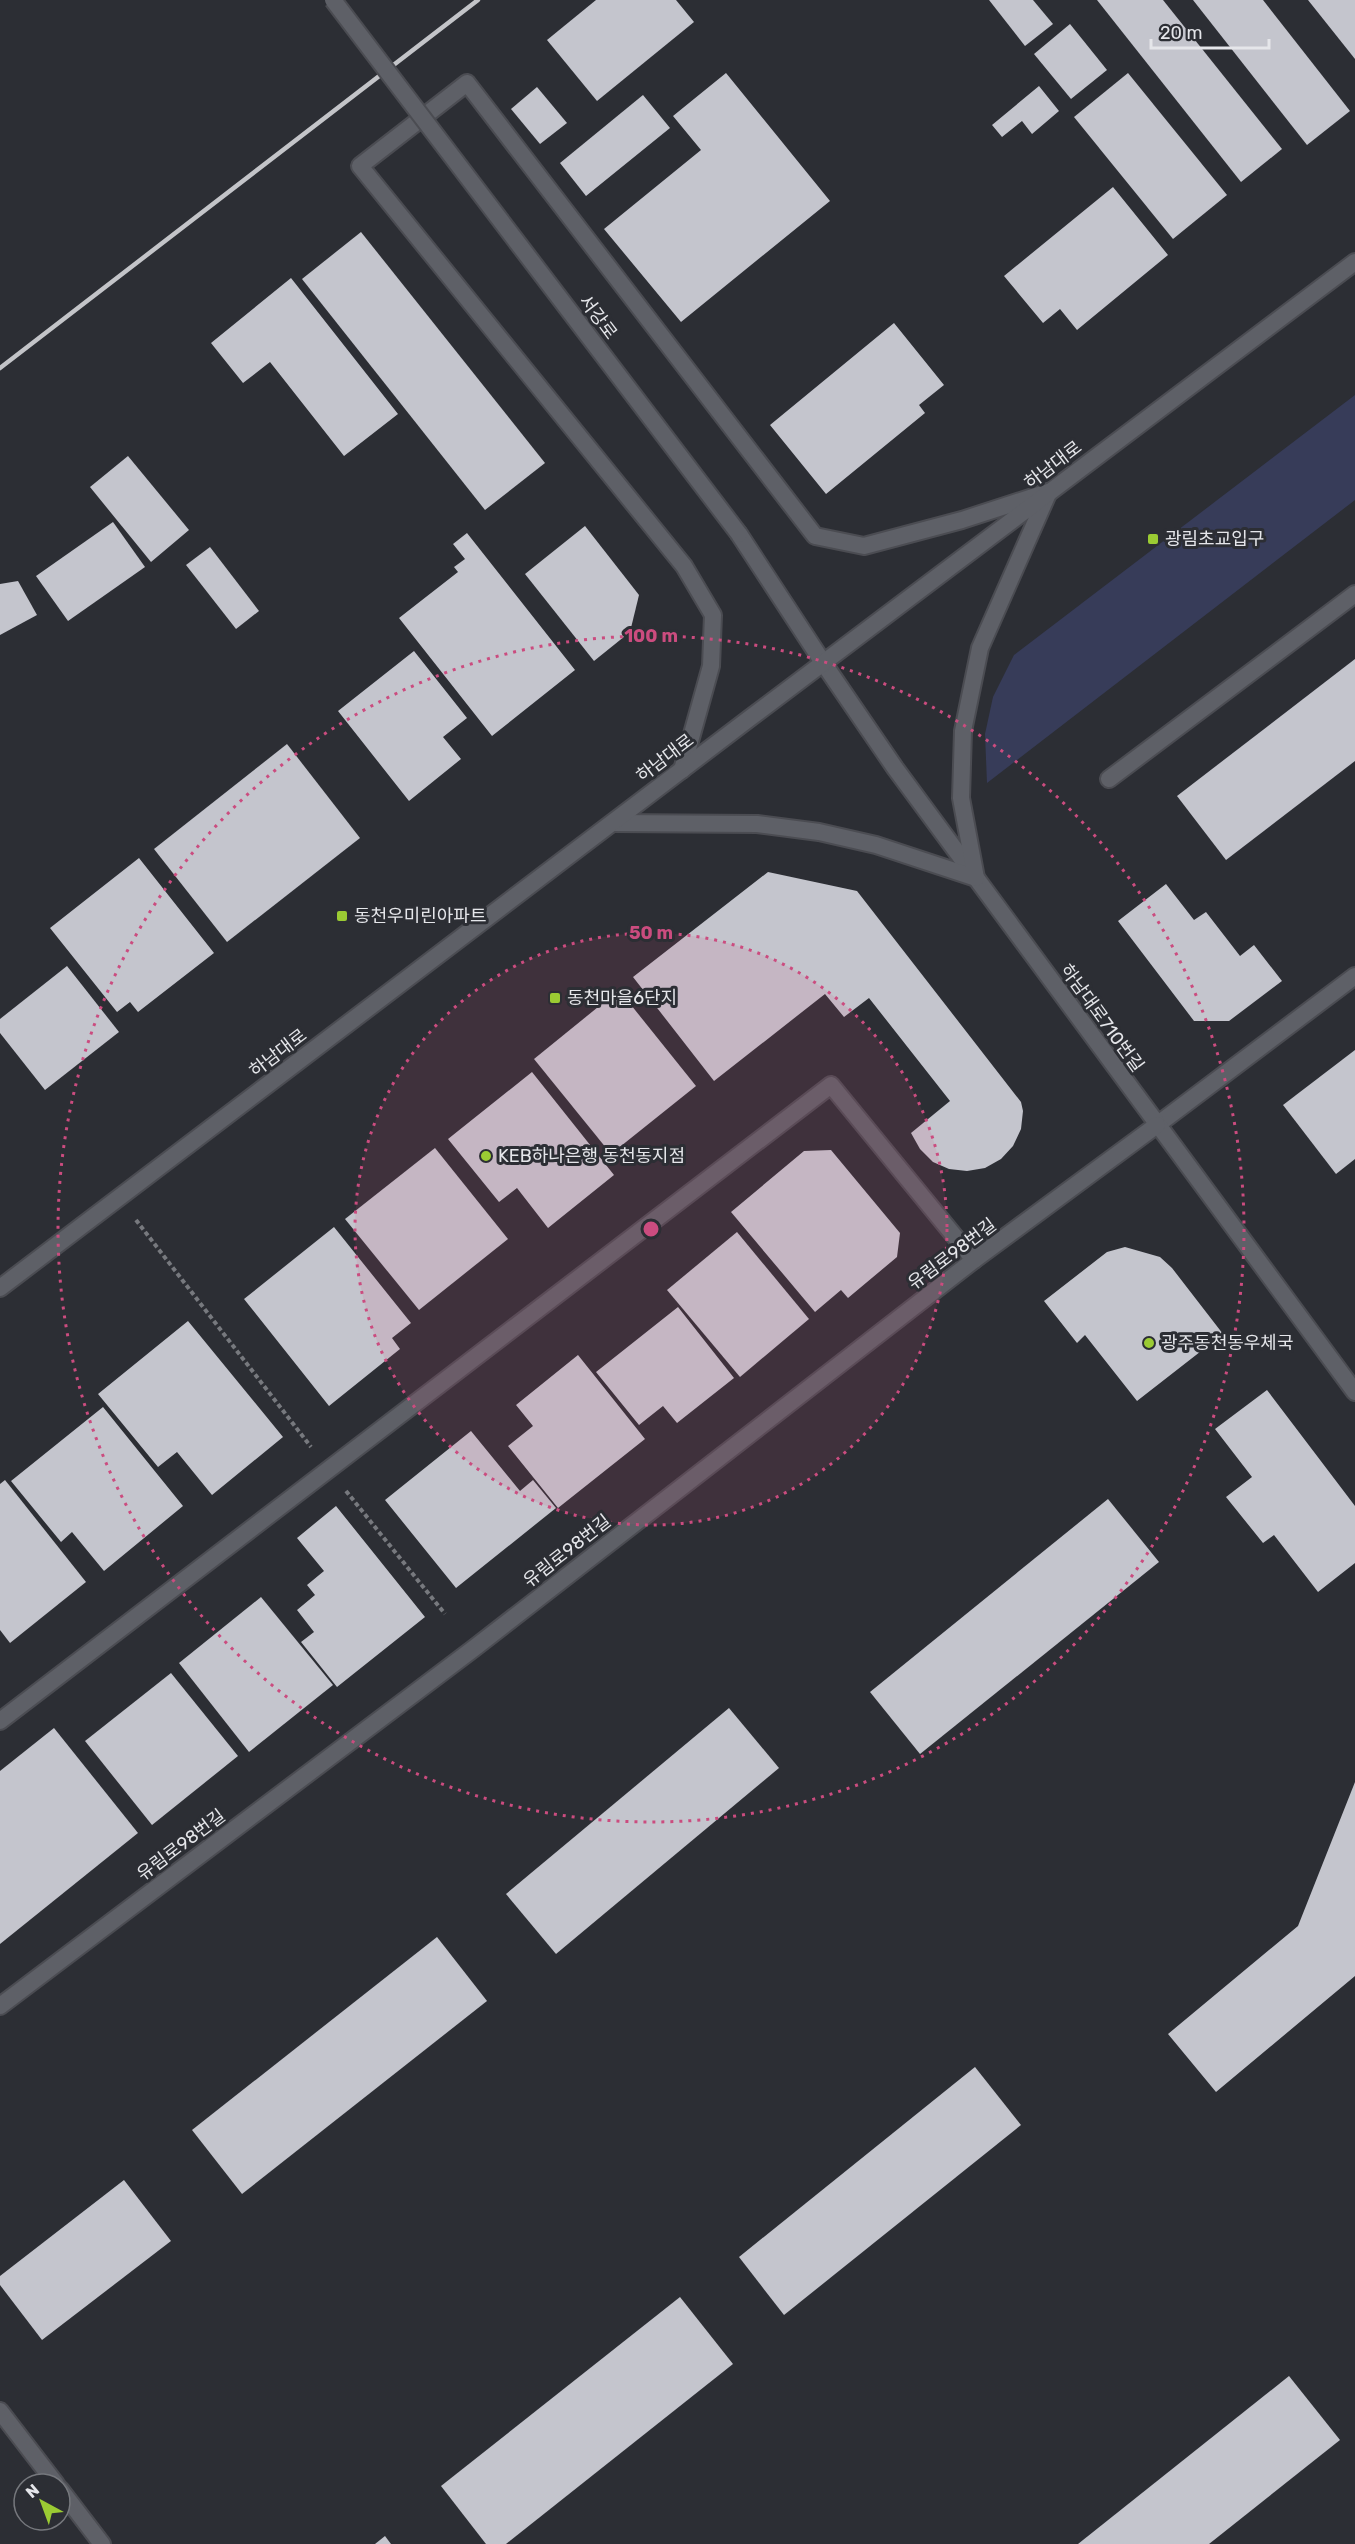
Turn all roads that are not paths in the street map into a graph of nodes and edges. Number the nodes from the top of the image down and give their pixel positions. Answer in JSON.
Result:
{"nodes":[{"id":1,"x":333,"y":0,"type":"edge"},
{"id":2,"x":1355,"y":262,"type":"edge"},
{"id":3,"x":1049,"y":492,"type":"junction"},
{"id":4,"x":1355,"y":594,"type":"edge"},
{"id":5,"x":824,"y":664,"type":"junction"},
{"id":6,"x":682,"y":770,"type":"junction"},
{"id":7,"x":1110,"y":779,"type":"dead end"},
{"id":8,"x":613,"y":823,"type":"junction"},
{"id":9,"x":976,"y":878,"type":"junction"},
{"id":10,"x":1355,"y":976,"type":"edge"},
{"id":11,"x":1157,"y":1125,"type":"junction"},
{"id":12,"x":974,"y":1260,"type":"junction"},
{"id":13,"x":0,"y":1288,"type":"edge"},
{"id":14,"x":1355,"y":1392,"type":"edge"},
{"id":15,"x":0,"y":1721,"type":"edge"},
{"id":16,"x":0,"y":2006,"type":"edge"},
{"id":17,"x":0,"y":2411,"type":"edge"},
{"id":18,"x":47,"y":2472,"type":"edge"},
{"id":19,"x":72,"y":2505,"type":"edge"},
{"id":20,"x":102,"y":2544,"type":"edge"}],
"edges":[{"from":1,"to":5,"type":"street","name":"서강로","bridge":true},
{"from":2,"to":3,"type":"street","name":"하남대로"},
{"from":3,"to":5,"type":"street","name":"하남대로"},
{"from":3,"to":6,"type":"street"},
{"from":3,"to":9,"type":"street"},
{"from":4,"to":7,"type":"street"},
{"from":5,"to":6,"type":"street","name":"하남대로"},
{"from":5,"to":9,"type":"street","name":"하남대로710번길"},
{"from":6,"to":8,"type":"street","name":"하남대로"},
{"from":8,"to":9,"type":"street"},
{"from":8,"to":13,"type":"street","name":"하남대로"},
{"from":9,"to":11,"type":"street","name":"하남대로710번길"},
{"from":10,"to":11,"type":"street","name":"유림로98번길"},
{"from":11,"to":12,"type":"street","name":"유림로98번길"},
{"from":11,"to":14,"type":"street","name":"하남대로710번길"},
{"from":12,"to":15,"type":"street"},
{"from":12,"to":16,"type":"street","name":"유림로98번길"},
{"from":17,"to":18,"type":"street"},
{"from":19,"to":20,"type":"street"}]}
